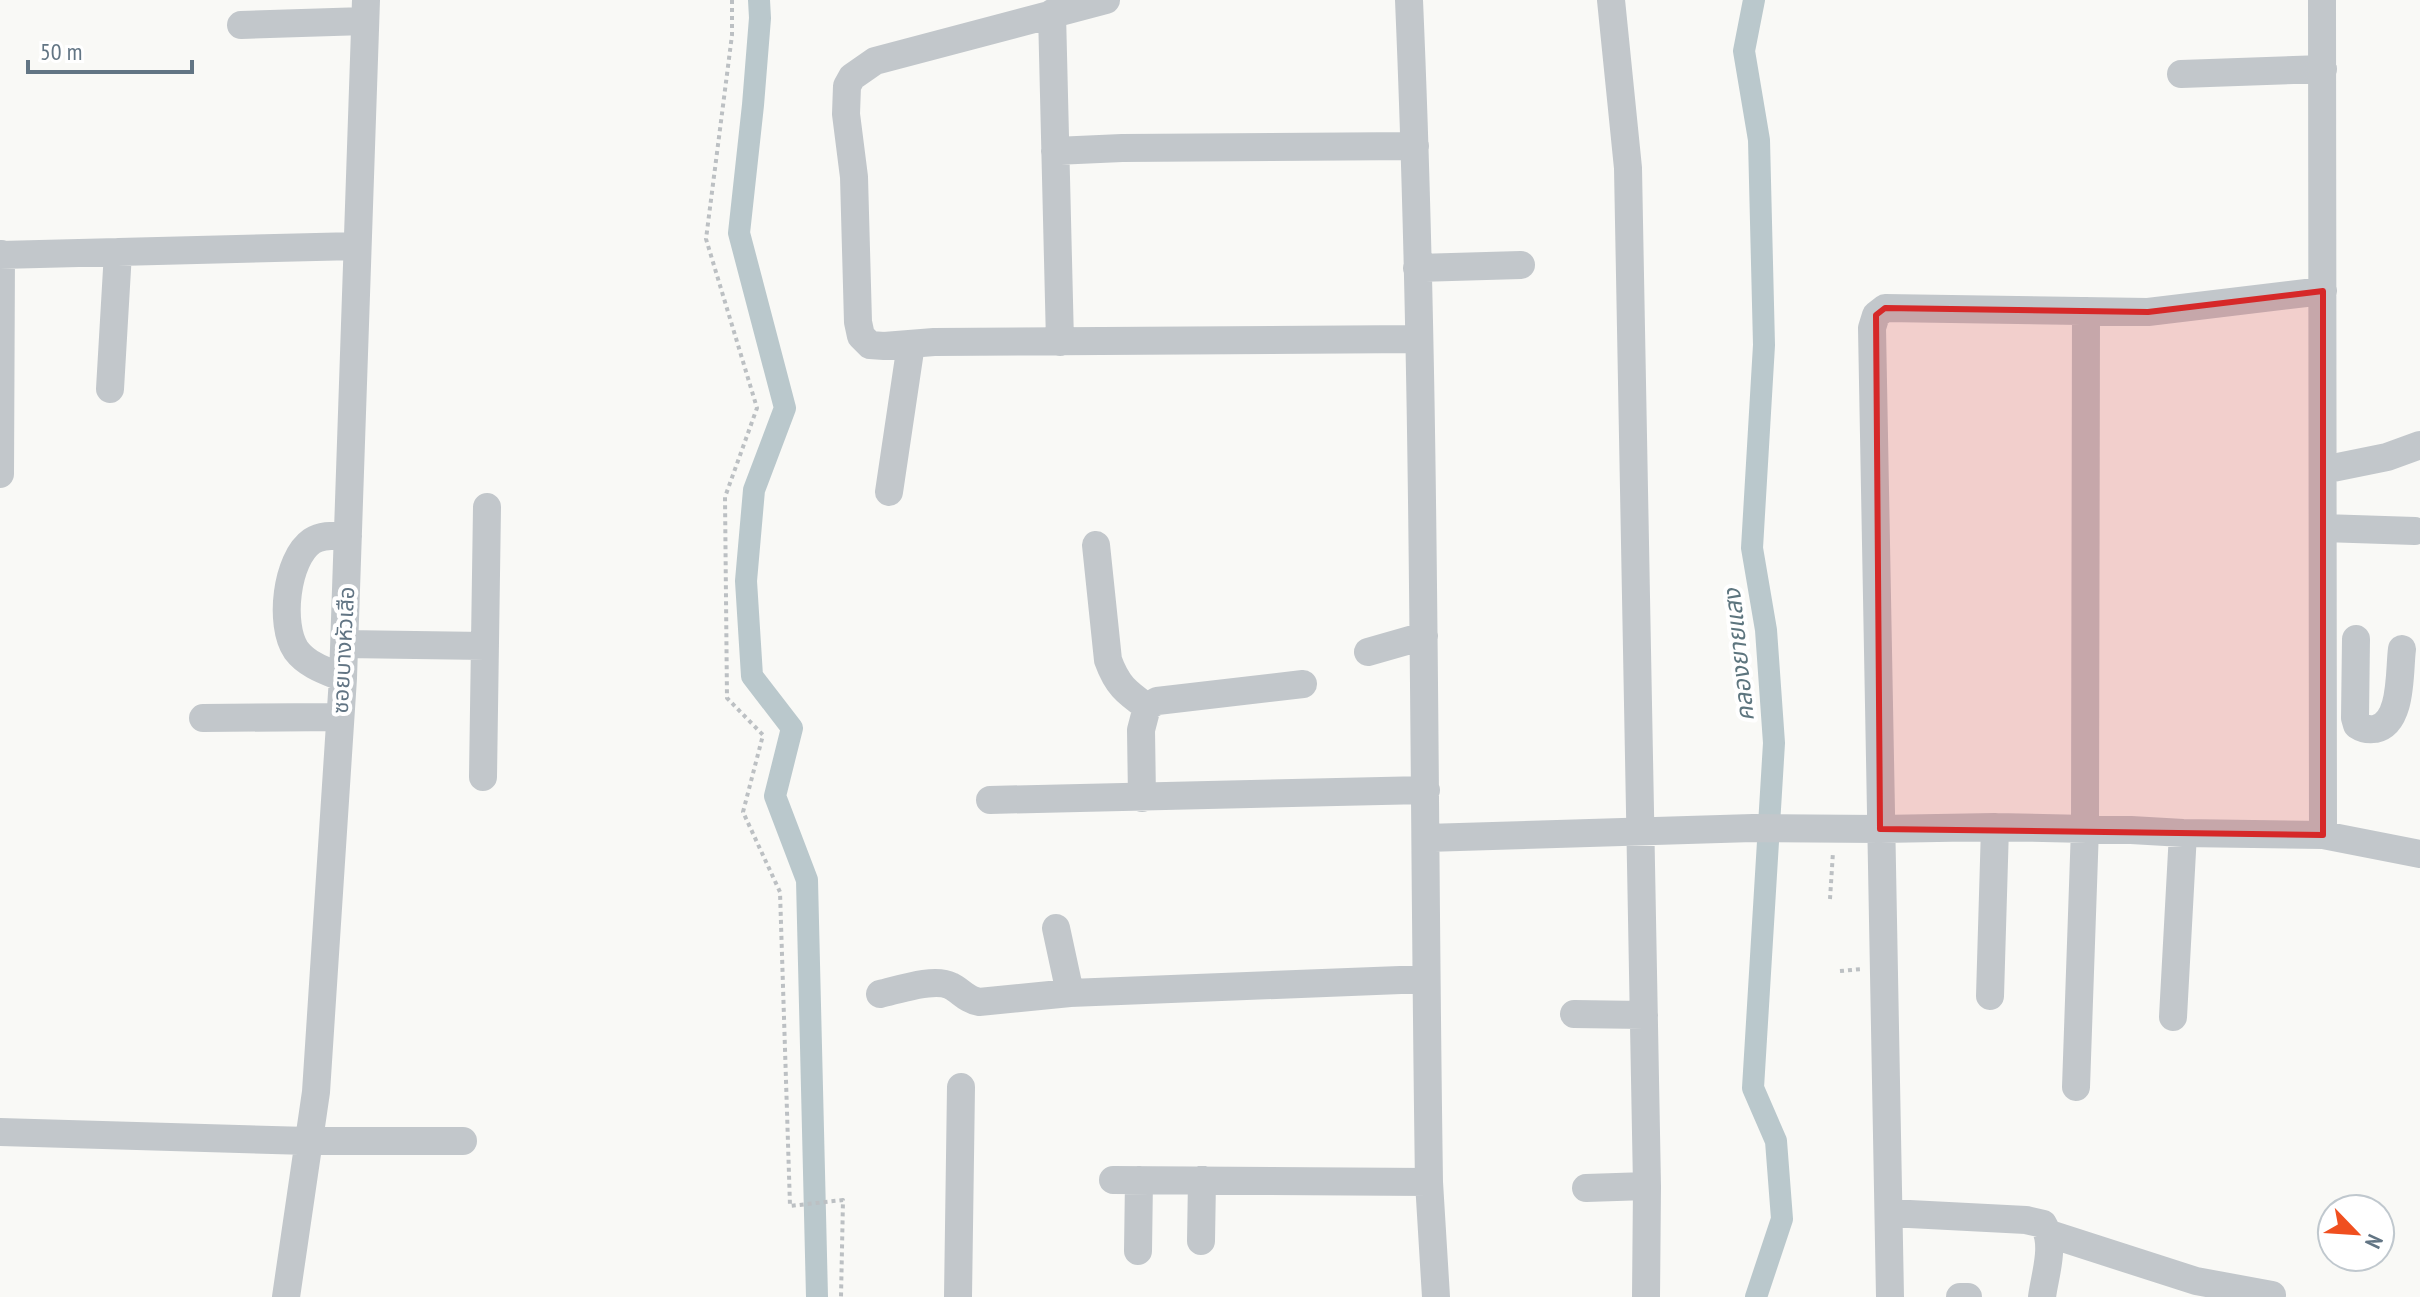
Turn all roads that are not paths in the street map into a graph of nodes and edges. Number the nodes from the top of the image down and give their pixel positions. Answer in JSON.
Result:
{"nodes":[{"id":1,"x":1106,"y":0,"type":"edge"},
{"id":2,"x":1409,"y":0,"type":"edge"},
{"id":3,"x":1611,"y":0,"type":"edge"},
{"id":4,"x":2322,"y":0,"type":"edge"},
{"id":5,"x":365,"y":11,"type":"edge"},
{"id":6,"x":1052,"y":13,"type":"junction"},
{"id":7,"x":241,"y":25,"type":"dead end"},
{"id":8,"x":2323,"y":69,"type":"junction"},
{"id":9,"x":2181,"y":74,"type":"dead end"},
{"id":10,"x":1415,"y":146,"type":"junction"},
{"id":11,"x":1055,"y":151,"type":"junction"},
{"id":12,"x":357,"y":246,"type":"junction"},
{"id":13,"x":118,"y":252,"type":"junction"},
{"id":14,"x":0,"y":254,"type":"edge"},
{"id":15,"x":1521,"y":265,"type":"dead end"},
{"id":16,"x":1417,"y":268,"type":"junction"},
{"id":17,"x":2323,"y":291,"type":"junction"},
{"id":18,"x":2086,"y":311,"type":"junction"},
{"id":19,"x":1419,"y":339,"type":"junction"},
{"id":20,"x":1060,"y":342,"type":"junction"},
{"id":21,"x":911,"y":344,"type":"junction"},
{"id":22,"x":110,"y":389,"type":"dead end"},
{"id":23,"x":2420,"y":445,"type":"edge"},
{"id":24,"x":2323,"y":470,"type":"junction"},
{"id":25,"x":0,"y":474,"type":"edge"},
{"id":26,"x":889,"y":492,"type":"dead end"},
{"id":27,"x":487,"y":507,"type":"dead end"},
{"id":28,"x":2323,"y":528,"type":"junction"},
{"id":29,"x":2415,"y":531,"type":"dead end"},
{"id":30,"x":348,"y":536,"type":"junction"},
{"id":31,"x":1096,"y":545,"type":"dead end"},
{"id":32,"x":2322,"y":632,"type":"junction"},
{"id":33,"x":1424,"y":636,"type":"junction"},
{"id":34,"x":2356,"y":639,"type":"junction"},
{"id":35,"x":345,"y":644,"type":"junction"},
{"id":36,"x":485,"y":646,"type":"junction"},
{"id":37,"x":2411,"y":650,"type":"edge"},
{"id":38,"x":1368,"y":652,"type":"dead end"},
{"id":39,"x":343,"y":678,"type":"junction"},
{"id":40,"x":1303,"y":684,"type":"dead end"},
{"id":41,"x":1147,"y":707,"type":"junction"},
{"id":42,"x":339,"y":717,"type":"junction"},
{"id":43,"x":203,"y":718,"type":"dead end"},
{"id":44,"x":483,"y":777,"type":"dead end"},
{"id":45,"x":1426,"y":790,"type":"junction"},
{"id":46,"x":1142,"y":798,"type":"junction"},
{"id":47,"x":990,"y":800,"type":"dead end"},
{"id":48,"x":1995,"y":827,"type":"junction"},
{"id":49,"x":2085,"y":828,"type":"junction"},
{"id":50,"x":1880,"y":829,"type":"junction"},
{"id":51,"x":1640,"y":832,"type":"junction"},
{"id":52,"x":2183,"y":833,"type":"junction"},
{"id":53,"x":2323,"y":835,"type":"junction"},
{"id":54,"x":1426,"y":838,"type":"junction"},
{"id":55,"x":2420,"y":854,"type":"edge"},
{"id":56,"x":1056,"y":928,"type":"dead end"},
{"id":57,"x":1426,"y":979,"type":"junction"},
{"id":58,"x":1070,"y":993,"type":"junction"},
{"id":59,"x":880,"y":994,"type":"dead end"},
{"id":60,"x":1990,"y":996,"type":"dead end"},
{"id":61,"x":1574,"y":1014,"type":"dead end"},
{"id":62,"x":1644,"y":1015,"type":"junction"},
{"id":63,"x":2173,"y":1017,"type":"dead end"},
{"id":64,"x":961,"y":1087,"type":"dead end"},
{"id":65,"x":2076,"y":1087,"type":"dead end"},
{"id":66,"x":0,"y":1132,"type":"edge"},
{"id":67,"x":308,"y":1141,"type":"junction"},
{"id":68,"x":463,"y":1141,"type":"dead end"},
{"id":69,"x":1202,"y":1180,"type":"junction"},
{"id":70,"x":1429,"y":1182,"type":"junction"},
{"id":71,"x":1647,"y":1186,"type":"junction"},
{"id":72,"x":1586,"y":1188,"type":"dead end"},
{"id":73,"x":1890,"y":1213,"type":"junction"},
{"id":74,"x":2050,"y":1234,"type":"junction"},
{"id":75,"x":1201,"y":1241,"type":"dead end"},
{"id":76,"x":1138,"y":1251,"type":"dead end"},
{"id":77,"x":2272,"y":1295,"type":"dead end"},
{"id":78,"x":286,"y":1297,"type":"edge"},
{"id":79,"x":958,"y":1297,"type":"edge"},
{"id":80,"x":1436,"y":1297,"type":"edge"},
{"id":81,"x":1646,"y":1297,"type":"edge"},
{"id":82,"x":1890,"y":1297,"type":"edge"},
{"id":83,"x":1960,"y":1297,"type":"edge"},
{"id":84,"x":1968,"y":1297,"type":"edge"},
{"id":85,"x":2042,"y":1297,"type":"edge"}],
"edges":[{"from":1,"to":6,"type":"street"},
{"from":2,"to":10,"type":"street"},
{"from":3,"to":51,"type":"street"},
{"from":4,"to":8,"type":"street"},
{"from":5,"to":7,"type":"street"},
{"from":5,"to":12,"type":"street","name":"ซอยบางหัวเสือ"},
{"from":6,"to":11,"type":"street"},
{"from":6,"to":21,"type":"street"},
{"from":8,"to":9,"type":"street"},
{"from":8,"to":17,"type":"street"},
{"from":10,"to":11,"type":"street"},
{"from":10,"to":16,"type":"street"},
{"from":11,"to":20,"type":"street"},
{"from":12,"to":13,"type":"street"},
{"from":12,"to":30,"type":"street","name":"ซอยบางหัวเสือ"},
{"from":13,"to":14,"type":"street"},
{"from":13,"to":22,"type":"street"},
{"from":14,"to":25,"type":"street"},
{"from":15,"to":16,"type":"street"},
{"from":16,"to":19,"type":"street"},
{"from":17,"to":18,"type":"street"},
{"from":17,"to":24,"type":"street"},
{"from":18,"to":49,"type":"street"},
{"from":18,"to":50,"type":"street"},
{"from":19,"to":20,"type":"street"},
{"from":19,"to":33,"type":"street"},
{"from":20,"to":21,"type":"street"},
{"from":21,"to":26,"type":"street"},
{"from":23,"to":24,"type":"street"},
{"from":24,"to":28,"type":"street"},
{"from":27,"to":36,"type":"street"},
{"from":28,"to":29,"type":"street"},
{"from":28,"to":32,"type":"street"},
{"from":30,"to":35,"type":"street","name":"ซอยบางหัวเสือ"},
{"from":30,"to":39,"type":"street"},
{"from":31,"to":41,"type":"street"},
{"from":32,"to":34,"type":"street"},
{"from":32,"to":53,"type":"street"},
{"from":33,"to":38,"type":"street"},
{"from":33,"to":45,"type":"street"},
{"from":34,"to":37,"type":"street"},
{"from":34,"to":37,"type":"street"},
{"from":35,"to":36,"type":"street"},
{"from":35,"to":39,"type":"street","name":"ซอยบางหัวเสือ"},
{"from":36,"to":44,"type":"street"},
{"from":39,"to":42,"type":"street","name":"ซอยบางหัวเสือ"},
{"from":40,"to":41,"type":"street"},
{"from":41,"to":46,"type":"street"},
{"from":42,"to":43,"type":"street"},
{"from":42,"to":67,"type":"street","name":"ซอยบางหัวเสือ"},
{"from":45,"to":46,"type":"street"},
{"from":45,"to":54,"type":"street"},
{"from":46,"to":47,"type":"street"},
{"from":48,"to":49,"type":"street"},
{"from":48,"to":50,"type":"street"},
{"from":48,"to":60,"type":"street"},
{"from":49,"to":52,"type":"street"},
{"from":49,"to":65,"type":"street"},
{"from":50,"to":51,"type":"street"},
{"from":50,"to":73,"type":"street"},
{"from":51,"to":54,"type":"street"},
{"from":51,"to":62,"type":"street"},
{"from":52,"to":53,"type":"street"},
{"from":52,"to":63,"type":"street"},
{"from":53,"to":55,"type":"street"},
{"from":54,"to":57,"type":"street"},
{"from":56,"to":58,"type":"street"},
{"from":57,"to":58,"type":"street"},
{"from":57,"to":70,"type":"street"},
{"from":58,"to":59,"type":"street"},
{"from":61,"to":62,"type":"street"},
{"from":62,"to":71,"type":"street"},
{"from":64,"to":79,"type":"street"},
{"from":66,"to":67,"type":"street"},
{"from":67,"to":68,"type":"street"},
{"from":67,"to":78,"type":"street","name":"ซอยบางหัวเสือ"},
{"from":69,"to":70,"type":"street"},
{"from":69,"to":75,"type":"street"},
{"from":69,"to":76,"type":"street"},
{"from":70,"to":80,"type":"street"},
{"from":71,"to":72,"type":"street"},
{"from":71,"to":81,"type":"street"},
{"from":73,"to":74,"type":"street"},
{"from":73,"to":82,"type":"street"},
{"from":74,"to":77,"type":"street"},
{"from":74,"to":85,"type":"street"},
{"from":83,"to":84,"type":"street"}]}
